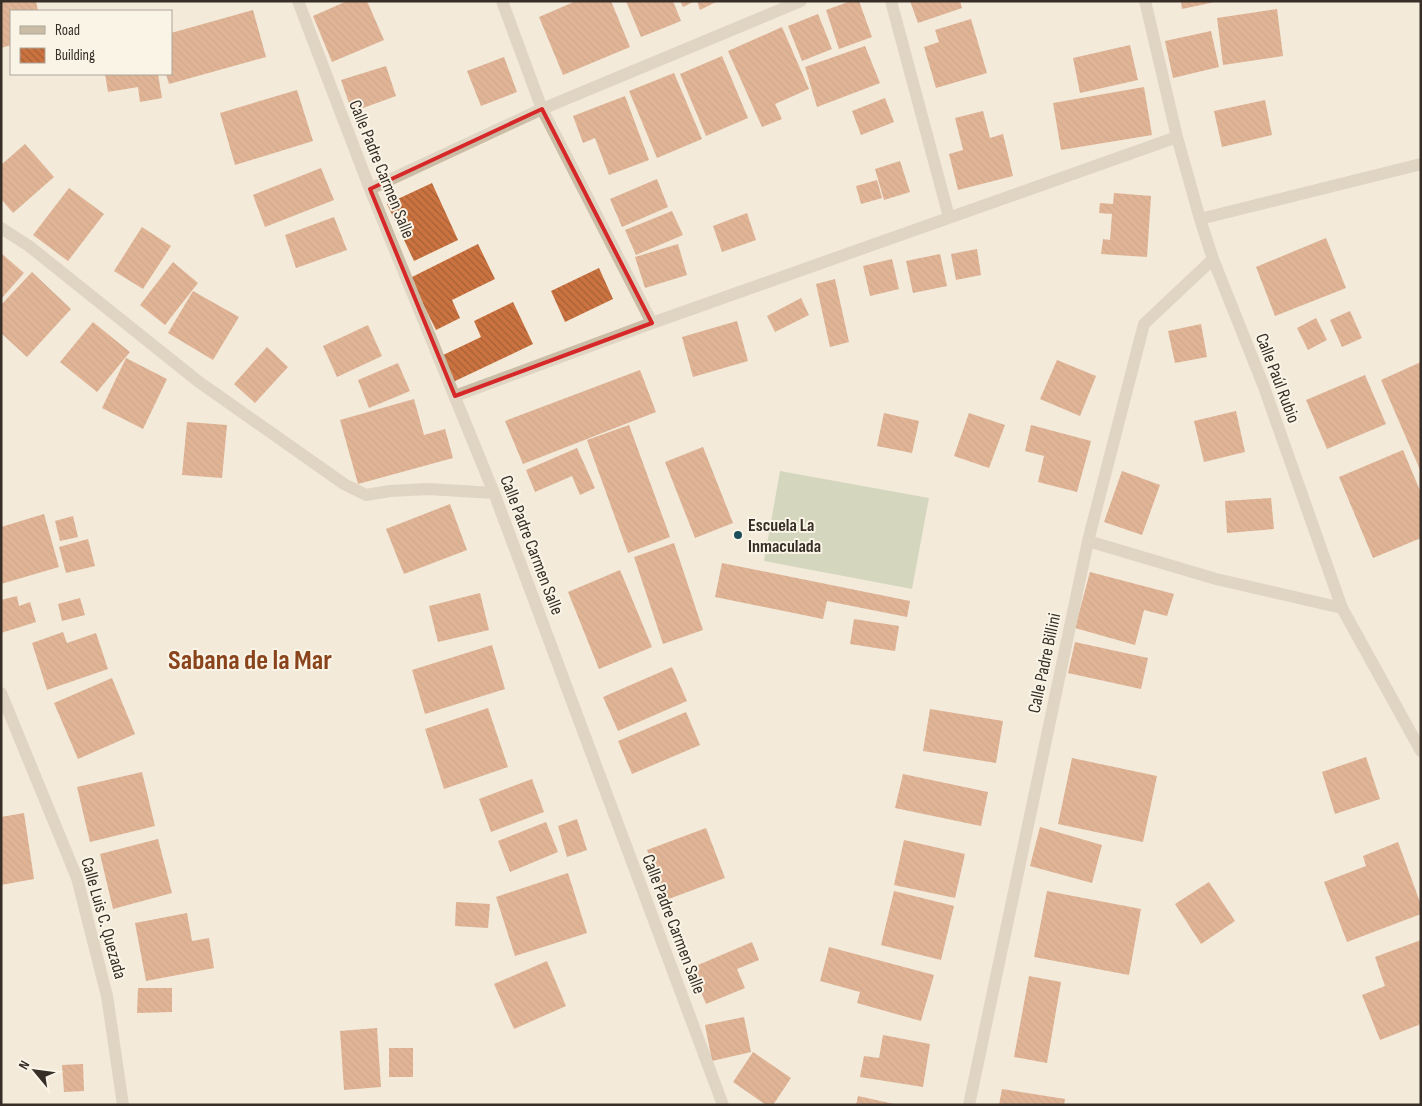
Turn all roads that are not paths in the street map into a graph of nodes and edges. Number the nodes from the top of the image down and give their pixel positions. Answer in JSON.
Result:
{"nodes":[{"id":1,"x":298,"y":1,"type":"edge"},
{"id":2,"x":502,"y":1,"type":"edge"},
{"id":3,"x":801,"y":1,"type":"edge"},
{"id":4,"x":891,"y":1,"type":"edge"},
{"id":5,"x":1145,"y":1,"type":"edge"},
{"id":6,"x":542,"y":109,"type":"junction"},
{"id":7,"x":1177,"y":137,"type":"junction"},
{"id":8,"x":1421,"y":164,"type":"edge"},
{"id":9,"x":370,"y":190,"type":"junction"},
{"id":10,"x":949,"y":217,"type":"junction"},
{"id":11,"x":1200,"y":219,"type":"junction"},
{"id":12,"x":1,"y":228,"type":"edge"},
{"id":13,"x":1213,"y":259,"type":"junction"},
{"id":14,"x":652,"y":323,"type":"junction"},
{"id":15,"x":455,"y":396,"type":"junction"},
{"id":16,"x":494,"y":493,"type":"junction"},
{"id":17,"x":1088,"y":541,"type":"junction"},
{"id":18,"x":1342,"y":608,"type":"junction"},
{"id":19,"x":1,"y":693,"type":"edge"},
{"id":20,"x":1418,"y":737,"type":"edge"},
{"id":21,"x":1421,"y":751,"type":"edge"},
{"id":22,"x":123,"y":1105,"type":"edge"},
{"id":23,"x":723,"y":1105,"type":"edge"},
{"id":24,"x":969,"y":1105,"type":"edge"}],
"edges":[{"from":1,"to":9,"type":"street","name":"Calle Padre Carmen Salle"},
{"from":2,"to":6,"type":"street"},
{"from":3,"to":6,"type":"street"},
{"from":4,"to":10,"type":"street"},
{"from":5,"to":7,"type":"street","name":"Calle Paúl Rubio"},
{"from":6,"to":9,"type":"street"},
{"from":6,"to":14,"type":"street"},
{"from":7,"to":10,"type":"street"},
{"from":7,"to":11,"type":"street","name":"Calle Paúl Rubio"},
{"from":8,"to":11,"type":"street"},
{"from":9,"to":15,"type":"street","name":"Calle Padre Carmen Salle"},
{"from":10,"to":14,"type":"street"},
{"from":11,"to":13,"type":"street","name":"Calle Paúl Rubio"},
{"from":12,"to":16,"type":"street"},
{"from":13,"to":17,"type":"street","name":"Calle Padre Billini"},
{"from":13,"to":18,"type":"street","name":"Calle Paúl Rubio"},
{"from":14,"to":15,"type":"street"},
{"from":15,"to":16,"type":"street","name":"Calle Padre Carmen Salle"},
{"from":16,"to":23,"type":"street","name":"Calle Padre Carmen Salle"},
{"from":17,"to":18,"type":"street"},
{"from":17,"to":24,"type":"street","name":"Calle Padre Billini"},
{"from":18,"to":20,"type":"street","name":"Calle Paúl Rubio"},
{"from":19,"to":22,"type":"street","name":"Calle Luis C. Quezada"},
{"from":20,"to":21,"type":"street","name":"Calle Paúl Rubio"}]}
